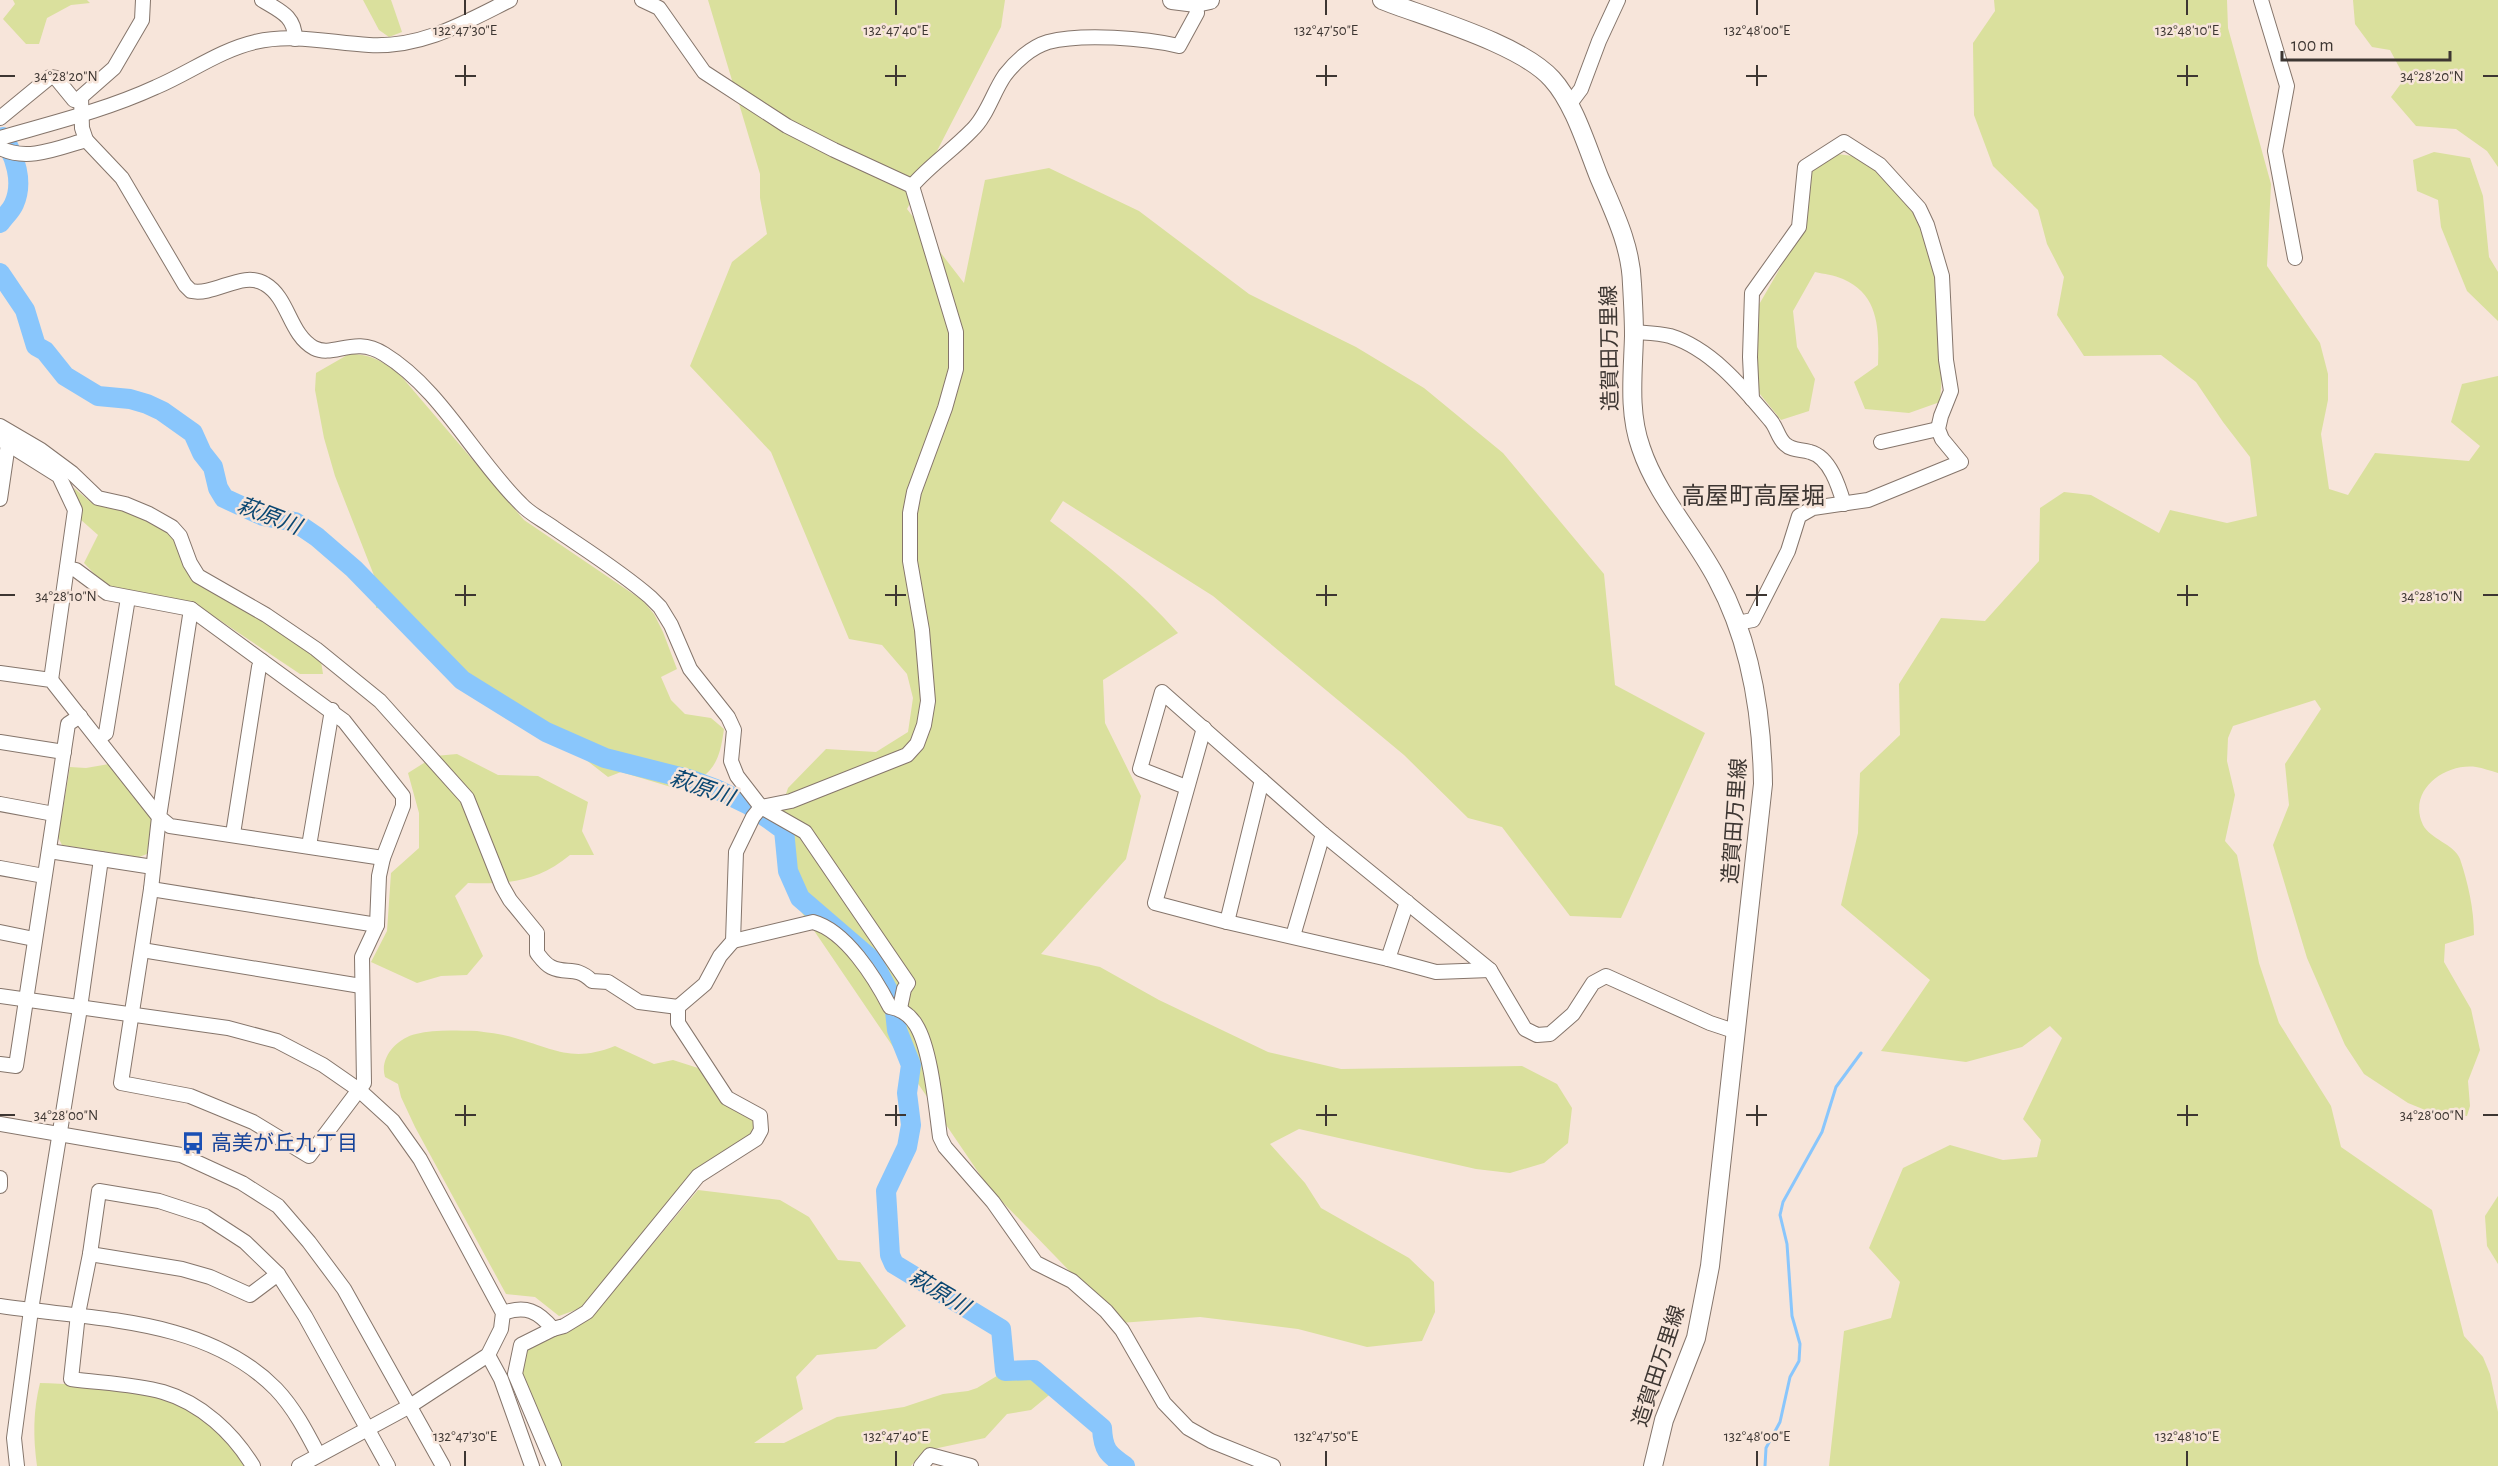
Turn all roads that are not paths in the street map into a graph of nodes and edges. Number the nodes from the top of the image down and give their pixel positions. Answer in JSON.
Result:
{"nodes":[{"id":1,"x":143,"y":0,"type":"edge"},
{"id":2,"x":262,"y":0,"type":"edge"},
{"id":3,"x":510,"y":0,"type":"edge"},
{"id":4,"x":642,"y":0,"type":"edge"},
{"id":5,"x":1172,"y":0,"type":"edge"},
{"id":6,"x":1382,"y":0,"type":"edge"},
{"id":7,"x":1618,"y":0,"type":"edge"},
{"id":8,"x":2261,"y":0,"type":"edge"},
{"id":9,"x":1203,"y":2,"type":"edge"},
{"id":10,"x":295,"y":39,"type":"junction"},
{"id":11,"x":80,"y":101,"type":"junction"},
{"id":12,"x":1569,"y":105,"type":"junction"},
{"id":13,"x":82,"y":115,"type":"junction"},
{"id":14,"x":0,"y":118,"type":"edge"},
{"id":15,"x":0,"y":138,"type":"edge"},
{"id":16,"x":86,"y":140,"type":"junction"},
{"id":17,"x":0,"y":148,"type":"edge"},
{"id":18,"x":912,"y":186,"type":"junction"},
{"id":19,"x":2295,"y":258,"type":"dead end"},
{"id":20,"x":1634,"y":332,"type":"junction"},
{"id":21,"x":1752,"y":399,"type":"junction"},
{"id":22,"x":0,"y":426,"type":"edge"},
{"id":23,"x":1938,"y":429,"type":"junction"},
{"id":24,"x":4,"y":441,"type":"edge"},
{"id":25,"x":1881,"y":442,"type":"dead end"},
{"id":26,"x":0,"y":499,"type":"edge"},
{"id":27,"x":1844,"y":504,"type":"junction"},
{"id":28,"x":68,"y":568,"type":"junction"},
{"id":29,"x":128,"y":598,"type":"junction"},
{"id":30,"x":191,"y":609,"type":"junction"},
{"id":31,"x":1737,"y":623,"type":"junction"},
{"id":32,"x":262,"y":661,"type":"junction"},
{"id":33,"x":0,"y":673,"type":"edge"},
{"id":34,"x":51,"y":680,"type":"junction"},
{"id":35,"x":332,"y":710,"type":"junction"},
{"id":36,"x":80,"y":716,"type":"junction"},
{"id":37,"x":1203,"y":728,"type":"junction"},
{"id":38,"x":98,"y":739,"type":"junction"},
{"id":39,"x":0,"y":742,"type":"edge"},
{"id":40,"x":64,"y":752,"type":"junction"},
{"id":41,"x":1262,"y":780,"type":"junction"},
{"id":42,"x":1186,"y":787,"type":"junction"},
{"id":43,"x":0,"y":804,"type":"edge"},
{"id":44,"x":761,"y":807,"type":"junction"},
{"id":45,"x":54,"y":814,"type":"junction"},
{"id":46,"x":159,"y":816,"type":"junction"},
{"id":47,"x":233,"y":834,"type":"junction"},
{"id":48,"x":1323,"y":834,"type":"junction"},
{"id":49,"x":309,"y":846,"type":"junction"},
{"id":50,"x":49,"y":851,"type":"junction"},
{"id":51,"x":383,"y":858,"type":"junction"},
{"id":52,"x":101,"y":859,"type":"junction"},
{"id":53,"x":153,"y":867,"type":"junction"},
{"id":54,"x":0,"y":868,"type":"edge"},
{"id":55,"x":44,"y":876,"type":"junction"},
{"id":56,"x":152,"y":889,"type":"junction"},
{"id":57,"x":1407,"y":902,"type":"junction"},
{"id":58,"x":1227,"y":922,"type":"junction"},
{"id":59,"x":377,"y":925,"type":"junction"},
{"id":60,"x":0,"y":932,"type":"edge"},
{"id":61,"x":1293,"y":936,"type":"junction"},
{"id":62,"x":34,"y":939,"type":"junction"},
{"id":63,"x":733,"y":940,"type":"junction"},
{"id":64,"x":142,"y":950,"type":"junction"},
{"id":65,"x":1388,"y":959,"type":"junction"},
{"id":66,"x":1490,"y":970,"type":"junction"},
{"id":67,"x":361,"y":986,"type":"junction"},
{"id":68,"x":0,"y":996,"type":"edge"},
{"id":69,"x":27,"y":1000,"type":"junction"},
{"id":70,"x":678,"y":1007,"type":"junction"},
{"id":71,"x":80,"y":1008,"type":"junction"},
{"id":72,"x":895,"y":1008,"type":"junction"},
{"id":73,"x":131,"y":1014,"type":"junction"},
{"id":74,"x":1737,"y":1032,"type":"junction"},
{"id":75,"x":0,"y":1064,"type":"edge"},
{"id":76,"x":359,"y":1090,"type":"junction"},
{"id":77,"x":0,"y":1124,"type":"edge"},
{"id":78,"x":61,"y":1134,"type":"junction"},
{"id":79,"x":0,"y":1178,"type":"edge"},
{"id":80,"x":0,"y":1186,"type":"edge"},
{"id":81,"x":90,"y":1254,"type":"junction"},
{"id":82,"x":278,"y":1274,"type":"junction"},
{"id":83,"x":0,"y":1306,"type":"edge"},
{"id":84,"x":31,"y":1311,"type":"junction"},
{"id":85,"x":503,"y":1313,"type":"junction"},
{"id":86,"x":78,"y":1314,"type":"junction"},
{"id":87,"x":553,"y":1329,"type":"junction"},
{"id":88,"x":488,"y":1355,"type":"junction"},
{"id":89,"x":410,"y":1406,"type":"junction"},
{"id":90,"x":368,"y":1430,"type":"junction"},
{"id":91,"x":318,"y":1454,"type":"junction"},
{"id":92,"x":17,"y":1466,"type":"edge"},
{"id":93,"x":253,"y":1466,"type":"edge"},
{"id":94,"x":299,"y":1466,"type":"edge"},
{"id":95,"x":388,"y":1466,"type":"edge"},
{"id":96,"x":443,"y":1466,"type":"edge"},
{"id":97,"x":532,"y":1466,"type":"edge"},
{"id":98,"x":554,"y":1466,"type":"edge"},
{"id":99,"x":921,"y":1466,"type":"edge"},
{"id":100,"x":971,"y":1466,"type":"edge"},
{"id":101,"x":1273,"y":1466,"type":"edge"},
{"id":102,"x":1653,"y":1466,"type":"edge"}],
"edges":[{"from":1,"to":11,"type":"street"},
{"from":2,"to":10,"type":"street"},
{"from":3,"to":10,"type":"street"},
{"from":4,"to":18,"type":"street"},
{"from":5,"to":9,"type":"main road"},
{"from":6,"to":12,"type":"main road","name":"造賀田万里線"},
{"from":7,"to":12,"type":"street"},
{"from":8,"to":19,"type":"street"},
{"from":9,"to":18,"type":"street"},
{"from":10,"to":13,"type":"street"},
{"from":11,"to":13,"type":"street"},
{"from":11,"to":14,"type":"street"},
{"from":12,"to":20,"type":"main road","name":"造賀田万里線"},
{"from":13,"to":15,"type":"street"},
{"from":13,"to":16,"type":"street"},
{"from":16,"to":17,"type":"street"},
{"from":16,"to":44,"type":"street"},
{"from":18,"to":44,"type":"street"},
{"from":20,"to":21,"type":"street"},
{"from":20,"to":31,"type":"main road","name":"造賀田万里線"},
{"from":21,"to":23,"type":"street"},
{"from":21,"to":27,"type":"street"},
{"from":22,"to":70,"type":"street"},
{"from":23,"to":25,"type":"street"},
{"from":23,"to":27,"type":"street"},
{"from":24,"to":26,"type":"street"},
{"from":24,"to":28,"type":"street"},
{"from":27,"to":31,"type":"street"},
{"from":28,"to":29,"type":"street"},
{"from":28,"to":34,"type":"street"},
{"from":29,"to":30,"type":"street"},
{"from":29,"to":38,"type":"street"},
{"from":30,"to":32,"type":"street"},
{"from":30,"to":46,"type":"street"},
{"from":31,"to":74,"type":"main road","name":"造賀田万里線"},
{"from":32,"to":35,"type":"street"},
{"from":32,"to":47,"type":"street"},
{"from":33,"to":34,"type":"street"},
{"from":34,"to":36,"type":"street"},
{"from":35,"to":49,"type":"street"},
{"from":35,"to":51,"type":"street"},
{"from":36,"to":38,"type":"street"},
{"from":36,"to":40,"type":"street"},
{"from":37,"to":41,"type":"street"},
{"from":37,"to":42,"type":"street"},
{"from":37,"to":42,"type":"street"},
{"from":38,"to":46,"type":"street"},
{"from":39,"to":40,"type":"street"},
{"from":40,"to":45,"type":"street"},
{"from":41,"to":48,"type":"street"},
{"from":41,"to":58,"type":"street"},
{"from":42,"to":58,"type":"street"},
{"from":43,"to":45,"type":"street"},
{"from":44,"to":63,"type":"street"},
{"from":44,"to":72,"type":"street"},
{"from":45,"to":50,"type":"street"},
{"from":46,"to":47,"type":"street"},
{"from":46,"to":53,"type":"street"},
{"from":47,"to":49,"type":"street"},
{"from":48,"to":57,"type":"street"},
{"from":48,"to":61,"type":"street"},
{"from":49,"to":51,"type":"street"},
{"from":50,"to":52,"type":"street"},
{"from":50,"to":55,"type":"street"},
{"from":51,"to":59,"type":"street"},
{"from":52,"to":53,"type":"street"},
{"from":52,"to":71,"type":"street"},
{"from":53,"to":56,"type":"street"},
{"from":54,"to":55,"type":"street"},
{"from":55,"to":62,"type":"street"},
{"from":56,"to":59,"type":"street"},
{"from":56,"to":64,"type":"street"},
{"from":57,"to":65,"type":"street"},
{"from":57,"to":66,"type":"street"},
{"from":58,"to":61,"type":"street"},
{"from":59,"to":67,"type":"street"},
{"from":60,"to":62,"type":"street"},
{"from":61,"to":65,"type":"street"},
{"from":62,"to":69,"type":"street"},
{"from":63,"to":70,"type":"street"},
{"from":63,"to":72,"type":"street"},
{"from":64,"to":67,"type":"street"},
{"from":64,"to":73,"type":"street"},
{"from":65,"to":66,"type":"street"},
{"from":66,"to":74,"type":"street"},
{"from":67,"to":76,"type":"street"},
{"from":68,"to":69,"type":"street"},
{"from":69,"to":71,"type":"street"},
{"from":69,"to":75,"type":"street"},
{"from":70,"to":87,"type":"street"},
{"from":71,"to":73,"type":"street"},
{"from":71,"to":78,"type":"street"},
{"from":72,"to":101,"type":"street"},
{"from":73,"to":76,"type":"street"},
{"from":73,"to":76,"type":"street"},
{"from":74,"to":102,"type":"main road","name":"造賀田万里線"},
{"from":76,"to":85,"type":"street"},
{"from":77,"to":78,"type":"street"},
{"from":78,"to":84,"type":"street"},
{"from":78,"to":89,"type":"street"},
{"from":79,"to":80,"type":"street"},
{"from":81,"to":82,"type":"street"},
{"from":81,"to":82,"type":"street"},
{"from":81,"to":86,"type":"street"},
{"from":82,"to":90,"type":"street"},
{"from":83,"to":84,"type":"street"},
{"from":84,"to":86,"type":"street"},
{"from":84,"to":92,"type":"street"},
{"from":85,"to":87,"type":"street"},
{"from":85,"to":88,"type":"street"},
{"from":86,"to":91,"type":"street"},
{"from":86,"to":93,"type":"street"},
{"from":87,"to":98,"type":"street"},
{"from":88,"to":89,"type":"street"},
{"from":88,"to":97,"type":"street"},
{"from":89,"to":90,"type":"street"},
{"from":89,"to":96,"type":"street"},
{"from":90,"to":91,"type":"street"},
{"from":90,"to":95,"type":"street"},
{"from":91,"to":94,"type":"street"},
{"from":99,"to":100,"type":"street"}]}
